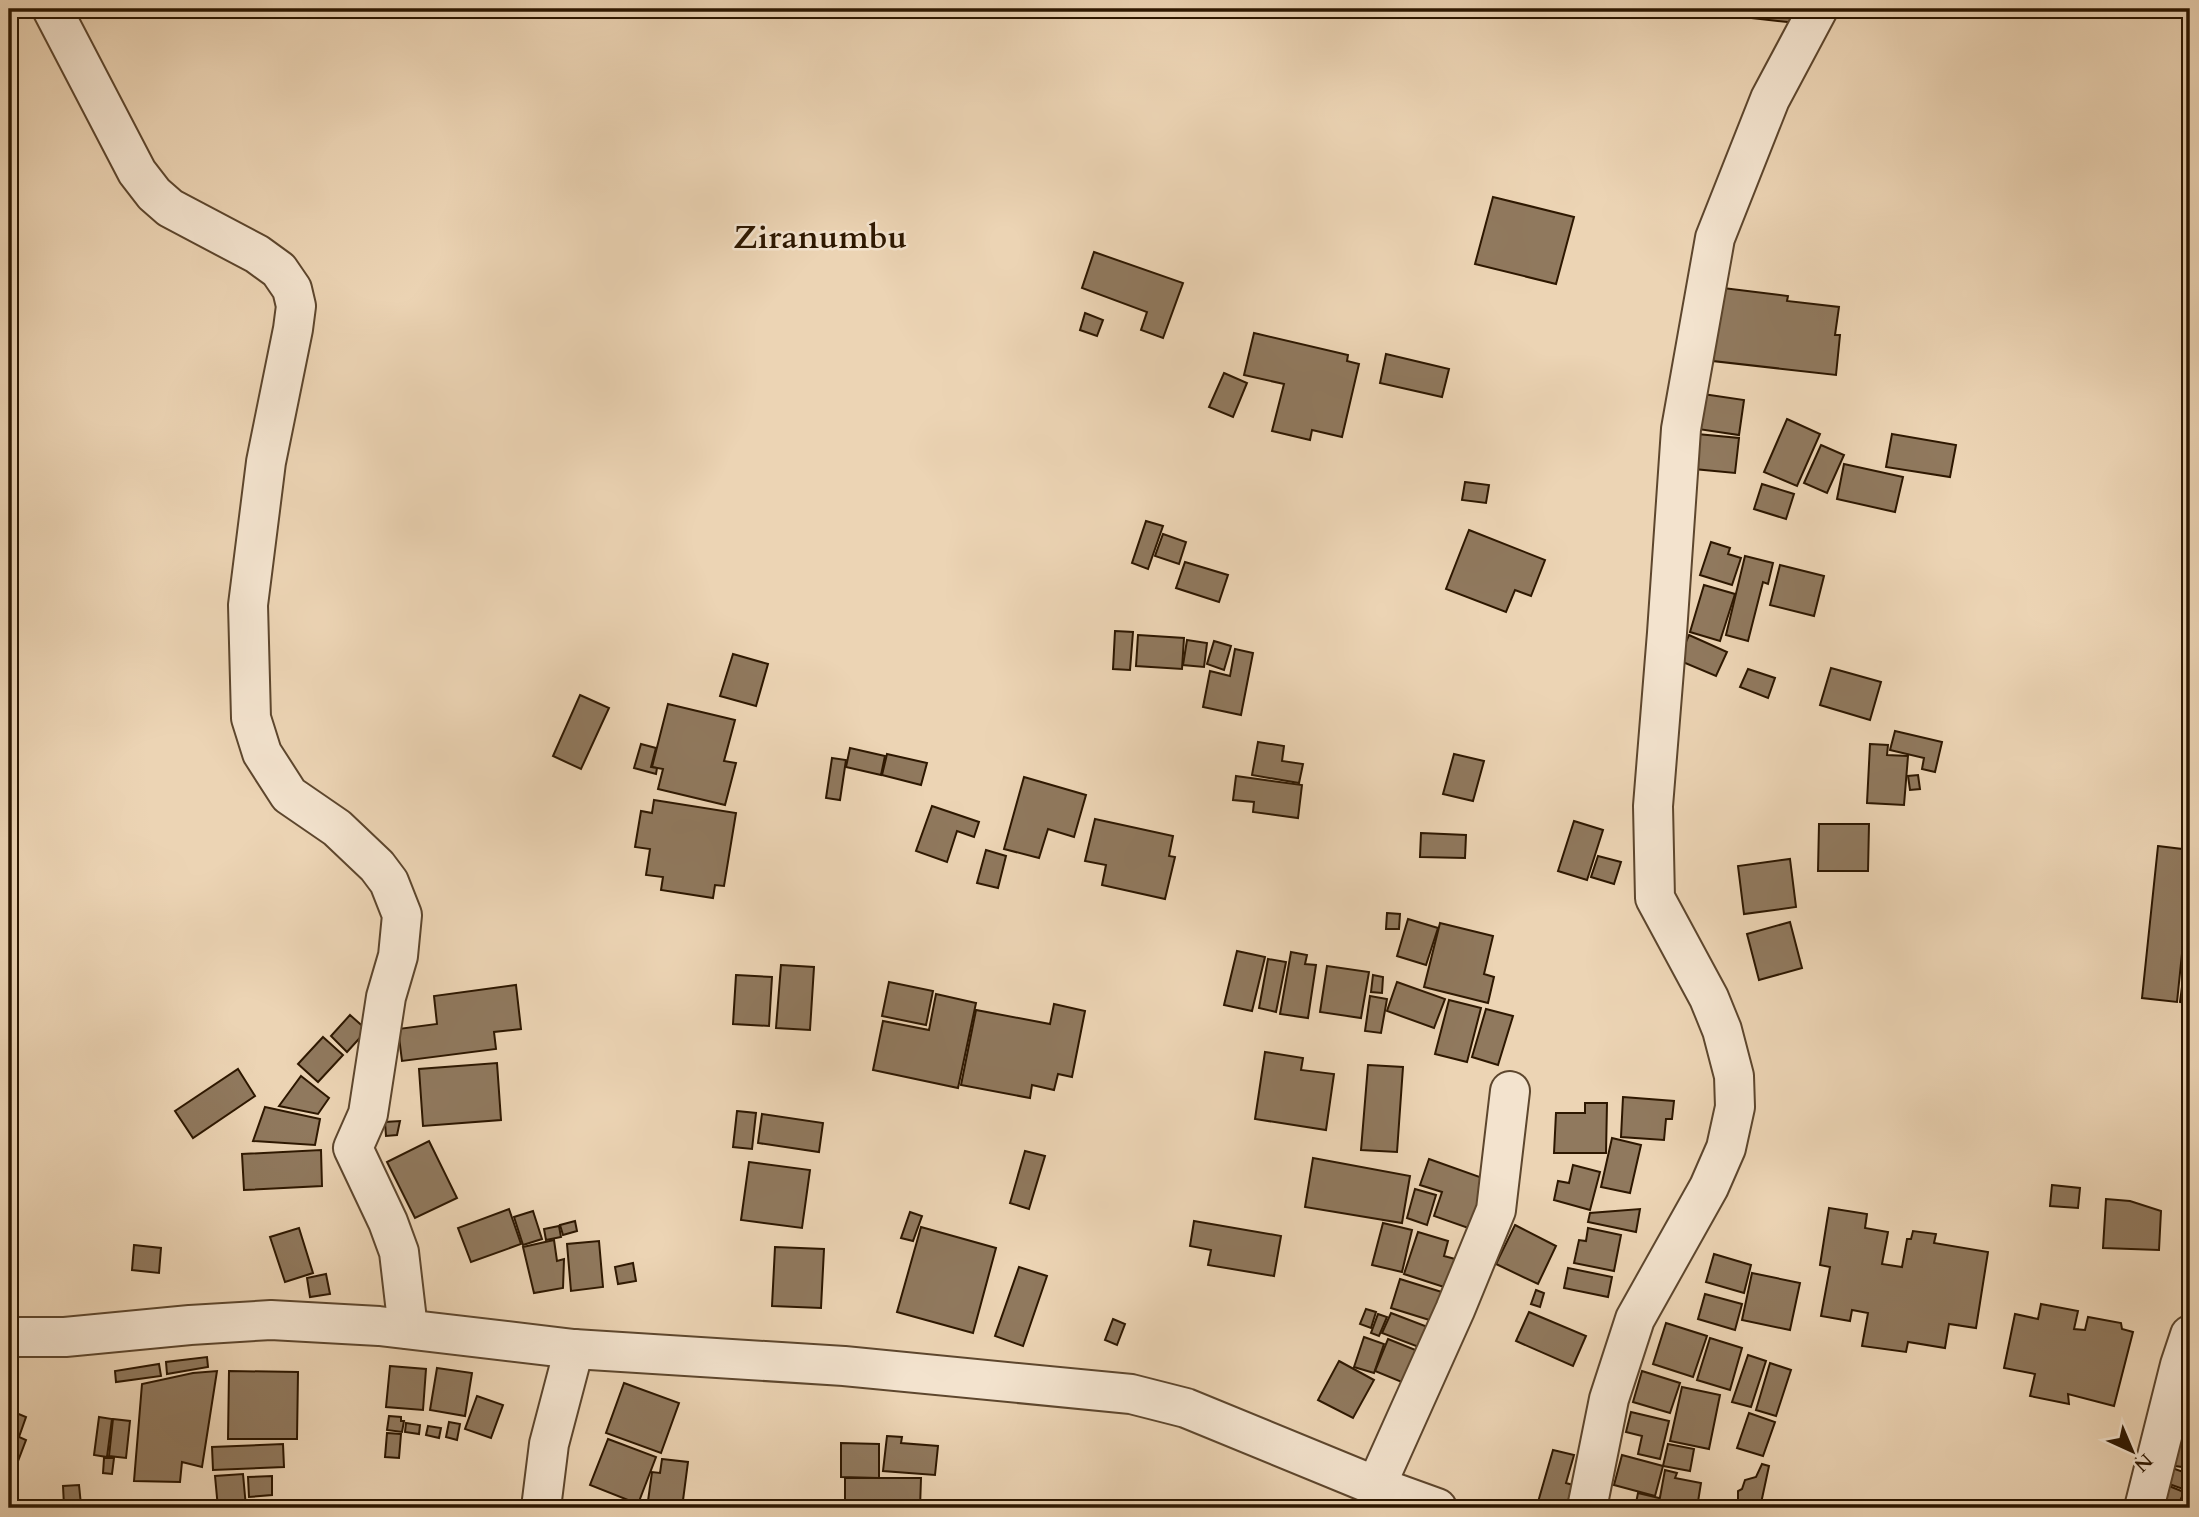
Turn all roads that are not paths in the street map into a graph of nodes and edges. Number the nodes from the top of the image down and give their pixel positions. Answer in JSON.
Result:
{"nodes":[{"id":1,"x":52,"y":9,"type":"edge"},
{"id":2,"x":1818,"y":9,"type":"edge"},
{"id":3,"x":1510,"y":1091,"type":"dead end"},
{"id":4,"x":408,"y":1329,"type":"junction"},
{"id":5,"x":2190,"y":1335,"type":"edge"},
{"id":6,"x":9,"y":1337,"type":"edge"},
{"id":7,"x":574,"y":1349,"type":"junction"},
{"id":8,"x":1376,"y":1486,"type":"junction"},
{"id":9,"x":541,"y":1508,"type":"edge"},
{"id":10,"x":1437,"y":1508,"type":"edge"},
{"id":11,"x":1587,"y":1508,"type":"edge"},
{"id":12,"x":2144,"y":1508,"type":"edge"}],
"edges":[{"from":1,"to":4,"type":"street"},
{"from":2,"to":11,"type":"street"},
{"from":3,"to":8,"type":"street"},
{"from":4,"to":6,"type":"street"},
{"from":4,"to":7,"type":"street"},
{"from":5,"to":12,"type":"street"},
{"from":7,"to":8,"type":"street"},
{"from":7,"to":9,"type":"street"},
{"from":8,"to":10,"type":"street"}]}
